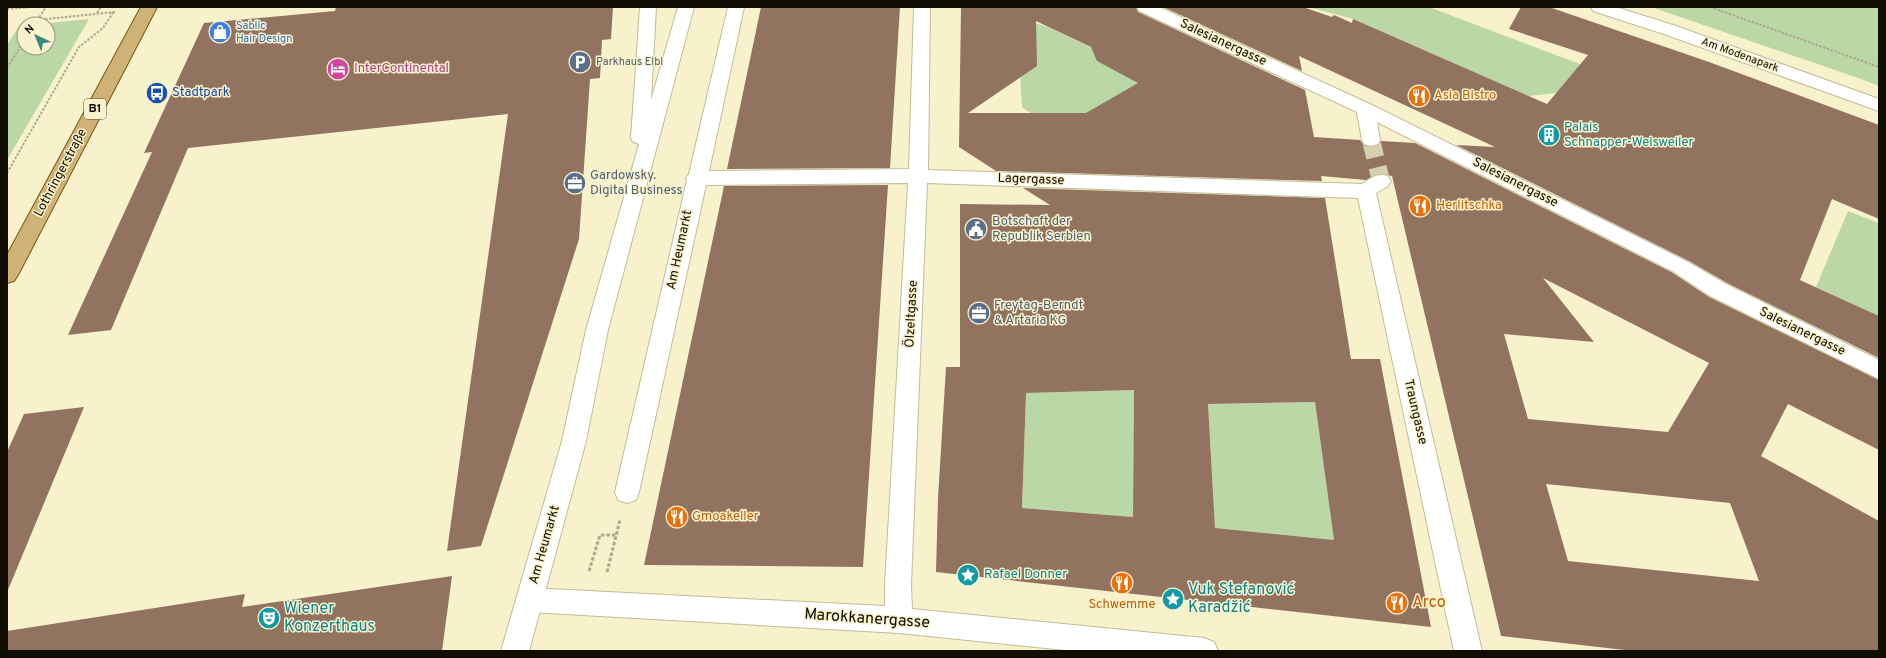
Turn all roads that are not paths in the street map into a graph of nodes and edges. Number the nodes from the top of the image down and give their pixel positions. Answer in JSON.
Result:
{"nodes":[{"id":1,"x":648,"y":7,"type":"edge"},
{"id":2,"x":686,"y":7,"type":"edge"},
{"id":3,"x":736,"y":7,"type":"edge"},
{"id":4,"x":922,"y":7,"type":"edge"},
{"id":5,"x":1144,"y":7,"type":"edge"},
{"id":6,"x":1599,"y":7,"type":"edge"},
{"id":7,"x":149,"y":8,"type":"edge"},
{"id":8,"x":1879,"y":105,"type":"edge"},
{"id":9,"x":1366,"y":109,"type":"junction"},
{"id":10,"x":1371,"y":140,"type":"tunnel mouth"},
{"id":11,"x":918,"y":176,"type":"junction"},
{"id":12,"x":696,"y":178,"type":"junction"},
{"id":13,"x":637,"y":182,"type":"junction"},
{"id":14,"x":1373,"y":186,"type":"joint"},
{"id":15,"x":7,"y":274,"type":"edge"},
{"id":16,"x":1879,"y":370,"type":"edge"},
{"id":17,"x":626,"y":492,"type":"road end"},
{"id":18,"x":529,"y":600,"type":"junction"},
{"id":19,"x":899,"y":620,"type":"junction"},
{"id":20,"x":515,"y":651,"type":"edge"},
{"id":21,"x":1204,"y":651,"type":"edge"},
{"id":22,"x":1468,"y":651,"type":"edge"}],
"edges":[{"from":1,"to":13,"type":"street","name":"Am Heumarkt"},
{"from":2,"to":13,"type":"street","name":"Am Heumarkt"},
{"from":3,"to":12,"type":"street","name":"Am Heumarkt"},
{"from":4,"to":11,"type":"street","name":"Ölzeltgasse"},
{"from":5,"to":9,"type":"street","name":"Salesianergasse"},
{"from":6,"to":8,"type":"street","name":"Am Modenapark"},
{"from":7,"to":15,"type":"main road","name":"Lothringerstraße","number":"B1"},
{"from":9,"to":10,"type":"street"},
{"from":9,"to":16,"type":"street","name":"Salesianergasse"},
{"from":11,"to":12,"type":"street","name":"Lagergasse"},
{"from":11,"to":14,"type":"street","name":"Lagergasse"},
{"from":11,"to":19,"type":"street","name":"Ölzeltgasse"},
{"from":12,"to":17,"type":"street","name":"Am Heumarkt"},
{"from":13,"to":18,"type":"street","name":"Am Heumarkt"},
{"from":14,"to":22,"type":"street","name":"Traungasse"},
{"from":18,"to":19,"type":"street","name":"Marokkanergasse"},
{"from":18,"to":20,"type":"street","name":"Am Heumarkt"},
{"from":19,"to":21,"type":"street","name":"Marokkanergasse"}]}
